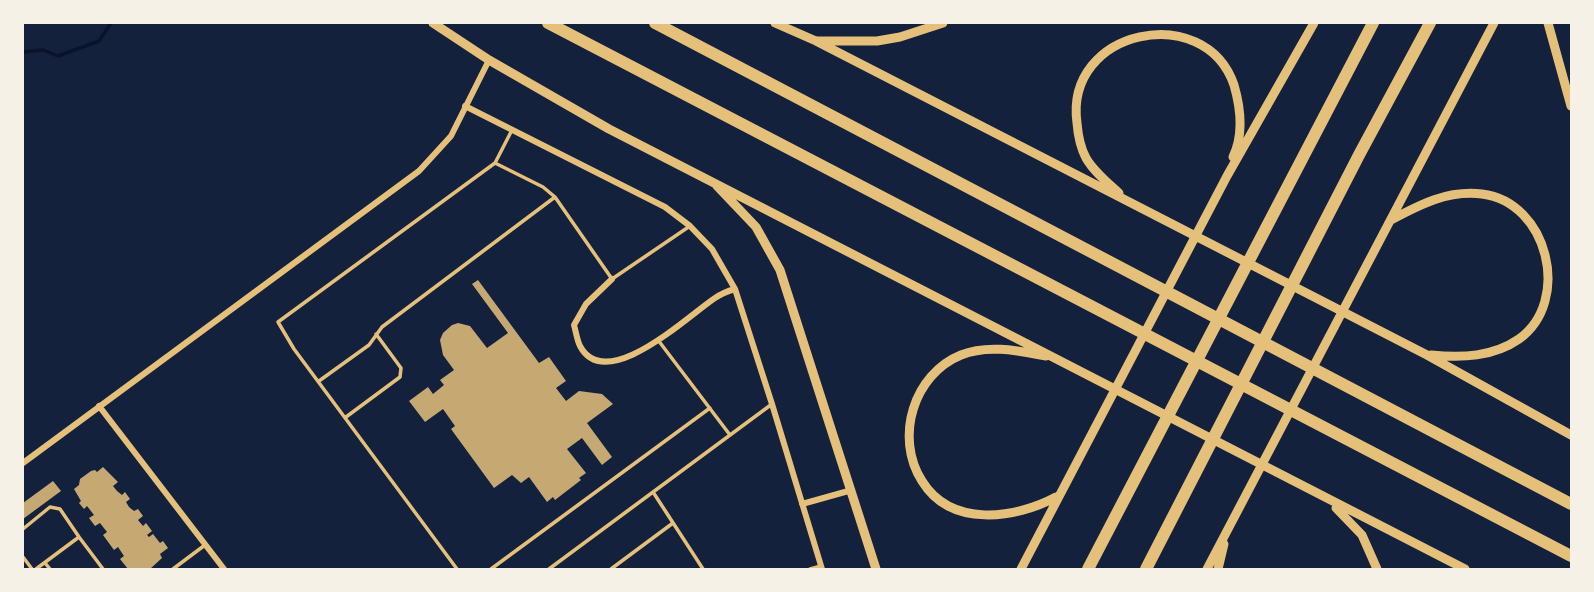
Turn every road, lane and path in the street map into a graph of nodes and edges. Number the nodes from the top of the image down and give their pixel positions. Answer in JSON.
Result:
{"nodes":[{"id":1,"x":433,"y":23,"type":"edge"},
{"id":2,"x":548,"y":23,"type":"edge"},
{"id":3,"x":655,"y":23,"type":"edge"},
{"id":4,"x":775,"y":23,"type":"edge"},
{"id":5,"x":943,"y":23,"type":"edge"},
{"id":6,"x":1314,"y":23,"type":"edge"},
{"id":7,"x":1373,"y":23,"type":"edge"},
{"id":8,"x":1430,"y":23,"type":"edge"},
{"id":9,"x":1494,"y":23,"type":"edge"},
{"id":10,"x":1548,"y":23,"type":"edge"},
{"id":11,"x":816,"y":41,"type":"junction"},
{"id":12,"x":489,"y":60,"type":"junction"},
{"id":13,"x":465,"y":106,"type":"junction"},
{"id":14,"x":1571,"y":106,"type":"edge"},
{"id":15,"x":512,"y":131,"type":"junction"},
{"id":16,"x":495,"y":163,"type":"junction"},
{"id":17,"x":1227,"y":176,"type":"junction"},
{"id":18,"x":710,"y":180,"type":"junction"},
{"id":19,"x":555,"y":197,"type":"junction"},
{"id":20,"x":1125,"y":200,"type":"junction"},
{"id":21,"x":1390,"y":220,"type":"junction"},
{"id":22,"x":690,"y":226,"type":"junction"},
{"id":23,"x":612,"y":279,"type":"junction"},
{"id":24,"x":735,"y":289,"type":"junction"},
{"id":25,"x":376,"y":334,"type":"junction"},
{"id":26,"x":658,"y":340,"type":"junction"},
{"id":27,"x":1427,"y":355,"type":"junction"},
{"id":28,"x":1058,"y":358,"type":"junction"},
{"id":29,"x":319,"y":382,"type":"junction"},
{"id":30,"x":772,"y":404,"type":"junction"},
{"id":31,"x":99,"y":406,"type":"junction"},
{"id":32,"x":710,"y":408,"type":"junction"},
{"id":33,"x":345,"y":418,"type":"junction"},
{"id":34,"x":730,"y":435,"type":"junction"},
{"id":35,"x":1571,"y":436,"type":"edge"},
{"id":36,"x":23,"y":463,"type":"edge"},
{"id":37,"x":852,"y":490,"type":"junction"},
{"id":38,"x":653,"y":492,"type":"junction"},
{"id":39,"x":1058,"y":496,"type":"junction"},
{"id":40,"x":1330,"y":501,"type":"junction"},
{"id":41,"x":802,"y":504,"type":"junction"},
{"id":42,"x":1571,"y":504,"type":"edge"},
{"id":43,"x":673,"y":523,"type":"junction"},
{"id":44,"x":23,"y":529,"type":"edge"},
{"id":45,"x":1227,"y":531,"type":"junction"},
{"id":46,"x":79,"y":537,"type":"junction"},
{"id":47,"x":205,"y":545,"type":"junction"},
{"id":48,"x":1571,"y":556,"type":"edge"},
{"id":49,"x":23,"y":557,"type":"edge"},
{"id":50,"x":45,"y":563,"type":"junction"},
{"id":51,"x":821,"y":568,"type":"edge"},
{"id":52,"x":34,"y":569,"type":"edge"},
{"id":53,"x":50,"y":569,"type":"edge"},
{"id":54,"x":103,"y":569,"type":"edge"},
{"id":55,"x":173,"y":569,"type":"edge"},
{"id":56,"x":224,"y":569,"type":"edge"},
{"id":57,"x":457,"y":569,"type":"edge"},
{"id":58,"x":491,"y":569,"type":"edge"},
{"id":59,"x":549,"y":569,"type":"edge"},
{"id":60,"x":611,"y":569,"type":"edge"},
{"id":61,"x":703,"y":569,"type":"edge"},
{"id":62,"x":810,"y":569,"type":"edge"},
{"id":63,"x":876,"y":569,"type":"edge"},
{"id":64,"x":1021,"y":569,"type":"edge"},
{"id":65,"x":1087,"y":569,"type":"edge"},
{"id":66,"x":1146,"y":569,"type":"edge"},
{"id":67,"x":1207,"y":569,"type":"edge"},
{"id":68,"x":1218,"y":569,"type":"edge"},
{"id":69,"x":1377,"y":569,"type":"edge"},
{"id":70,"x":1465,"y":569,"type":"edge"}],
"edges":[{"from":1,"to":12,"type":"main road"},
{"from":2,"to":48,"type":"highway"},
{"from":3,"to":42,"type":"highway"},
{"from":4,"to":11,"type":"main road"},
{"from":5,"to":11,"type":"main road"},
{"from":6,"to":17,"type":"main road"},
{"from":7,"to":65,"type":"highway"},
{"from":8,"to":66,"type":"highway"},
{"from":9,"to":21,"type":"main road"},
{"from":10,"to":14,"type":"main road"},
{"from":11,"to":20,"type":"main road"},
{"from":12,"to":13,"type":"street"},
{"from":12,"to":18,"type":"main road"},
{"from":13,"to":15,"type":"street"},
{"from":13,"to":31,"type":"street"},
{"from":15,"to":16,"type":"lane"},
{"from":15,"to":22,"type":"street"},
{"from":16,"to":19,"type":"lane"},
{"from":16,"to":29,"type":"lane"},
{"from":17,"to":20,"type":"main road"},
{"from":17,"to":39,"type":"main road"},
{"from":18,"to":28,"type":"main road"},
{"from":18,"to":37,"type":"main road"},
{"from":19,"to":23,"type":"lane"},
{"from":19,"to":25,"type":"lane"},
{"from":20,"to":27,"type":"main road"},
{"from":21,"to":27,"type":"main road"},
{"from":21,"to":45,"type":"main road"},
{"from":22,"to":23,"type":"lane"},
{"from":22,"to":24,"type":"street"},
{"from":23,"to":26,"type":"street"},
{"from":24,"to":26,"type":"street"},
{"from":24,"to":30,"type":"street"},
{"from":25,"to":29,"type":"lane"},
{"from":25,"to":33,"type":"lane"},
{"from":26,"to":32,"type":"lane"},
{"from":27,"to":35,"type":"main road"},
{"from":28,"to":39,"type":"main road"},
{"from":28,"to":40,"type":"main road"},
{"from":29,"to":33,"type":"lane"},
{"from":30,"to":34,"type":"lane"},
{"from":30,"to":41,"type":"street"},
{"from":31,"to":36,"type":"street"},
{"from":31,"to":47,"type":"street"},
{"from":32,"to":34,"type":"lane"},
{"from":32,"to":58,"type":"lane"},
{"from":33,"to":57,"type":"lane"},
{"from":34,"to":38,"type":"lane"},
{"from":37,"to":41,"type":"street"},
{"from":37,"to":63,"type":"main road"},
{"from":38,"to":43,"type":"lane"},
{"from":38,"to":59,"type":"lane"},
{"from":39,"to":64,"type":"main road"},
{"from":40,"to":69,"type":"main road"},
{"from":40,"to":70,"type":"main road"},
{"from":41,"to":51,"type":"street"},
{"from":43,"to":60,"type":"lane"},
{"from":43,"to":61,"type":"lane"},
{"from":44,"to":46,"type":"lane"},
{"from":45,"to":67,"type":"main road"},
{"from":45,"to":68,"type":"main road"},
{"from":46,"to":50,"type":"lane"},
{"from":46,"to":54,"type":"lane"},
{"from":47,"to":55,"type":"lane"},
{"from":47,"to":56,"type":"street"},
{"from":49,"to":52,"type":"lane"},
{"from":50,"to":52,"type":"lane"},
{"from":50,"to":53,"type":"lane"},
{"from":51,"to":62,"type":"lane"}]}
